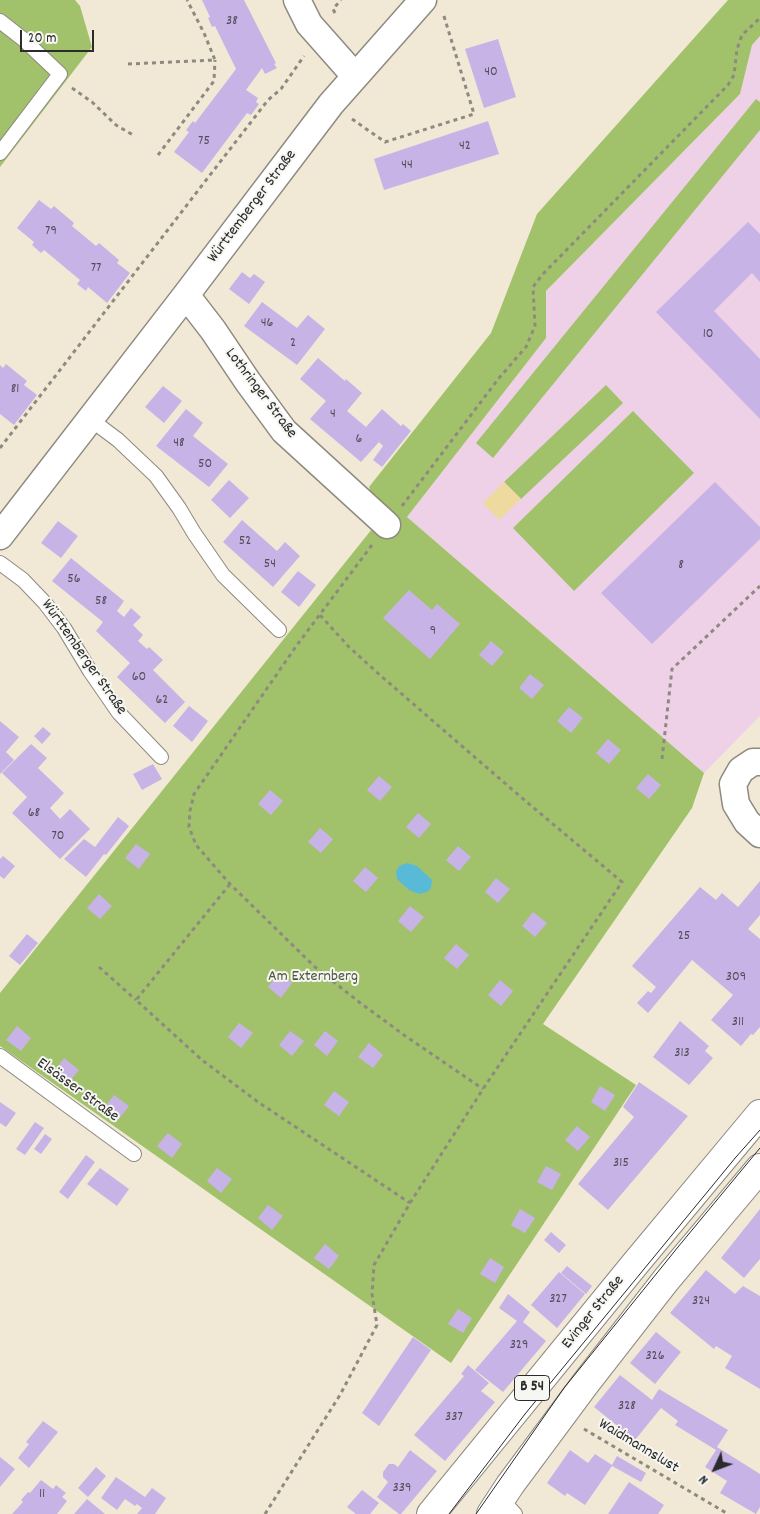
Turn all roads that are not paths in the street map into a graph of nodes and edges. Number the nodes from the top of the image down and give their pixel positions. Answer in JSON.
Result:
{"nodes":[{"id":1,"x":297,"y":0,"type":"edge"},
{"id":2,"x":433,"y":5,"type":"edge"},
{"id":3,"x":0,"y":21,"type":"edge"},
{"id":4,"x":355,"y":76,"type":"junction"},
{"id":5,"x":0,"y":153,"type":"edge"},
{"id":6,"x":186,"y":295,"type":"junction"},
{"id":7,"x":90,"y":419,"type":"junction"},
{"id":8,"x":387,"y":525,"type":"road end"},
{"id":9,"x":0,"y":536,"type":"edge"},
{"id":10,"x":0,"y":564,"type":"edge"},
{"id":11,"x":279,"y":630,"type":"dead end"},
{"id":12,"x":162,"y":757,"type":"dead end"},
{"id":13,"x":760,"y":762,"type":"edge"},
{"id":14,"x":760,"y":834,"type":"edge"},
{"id":15,"x":0,"y":1056,"type":"edge"},
{"id":16,"x":760,"y":1114,"type":"edge"},
{"id":17,"x":134,"y":1154,"type":"dead end"},
{"id":18,"x":760,"y":1168,"type":"edge"},
{"id":19,"x":502,"y":1509,"type":"edge"},
{"id":20,"x":431,"y":1514,"type":"edge"}],
"edges":[{"from":1,"to":4,"type":"street"},
{"from":2,"to":4,"type":"street","name":"Württemberger Straße"},
{"from":3,"to":5,"type":"lane"},
{"from":4,"to":6,"type":"street","name":"Württemberger Straße"},
{"from":6,"to":7,"type":"street","name":"Württemberger Straße"},
{"from":6,"to":8,"type":"street","name":"Lothringer Straße"},
{"from":7,"to":9,"type":"street","name":"Württemberger Straße"},
{"from":7,"to":11,"type":"lane"},
{"from":10,"to":12,"type":"lane","name":"Württemberger Straße"},
{"from":13,"to":14,"type":"street"},
{"from":15,"to":17,"type":"lane","name":"Elsässer Straße"},
{"from":16,"to":20,"type":"main road","name":"Evinger Straße","number":"B 54"},
{"from":18,"to":19,"type":"main road","number":"B 54"}]}
